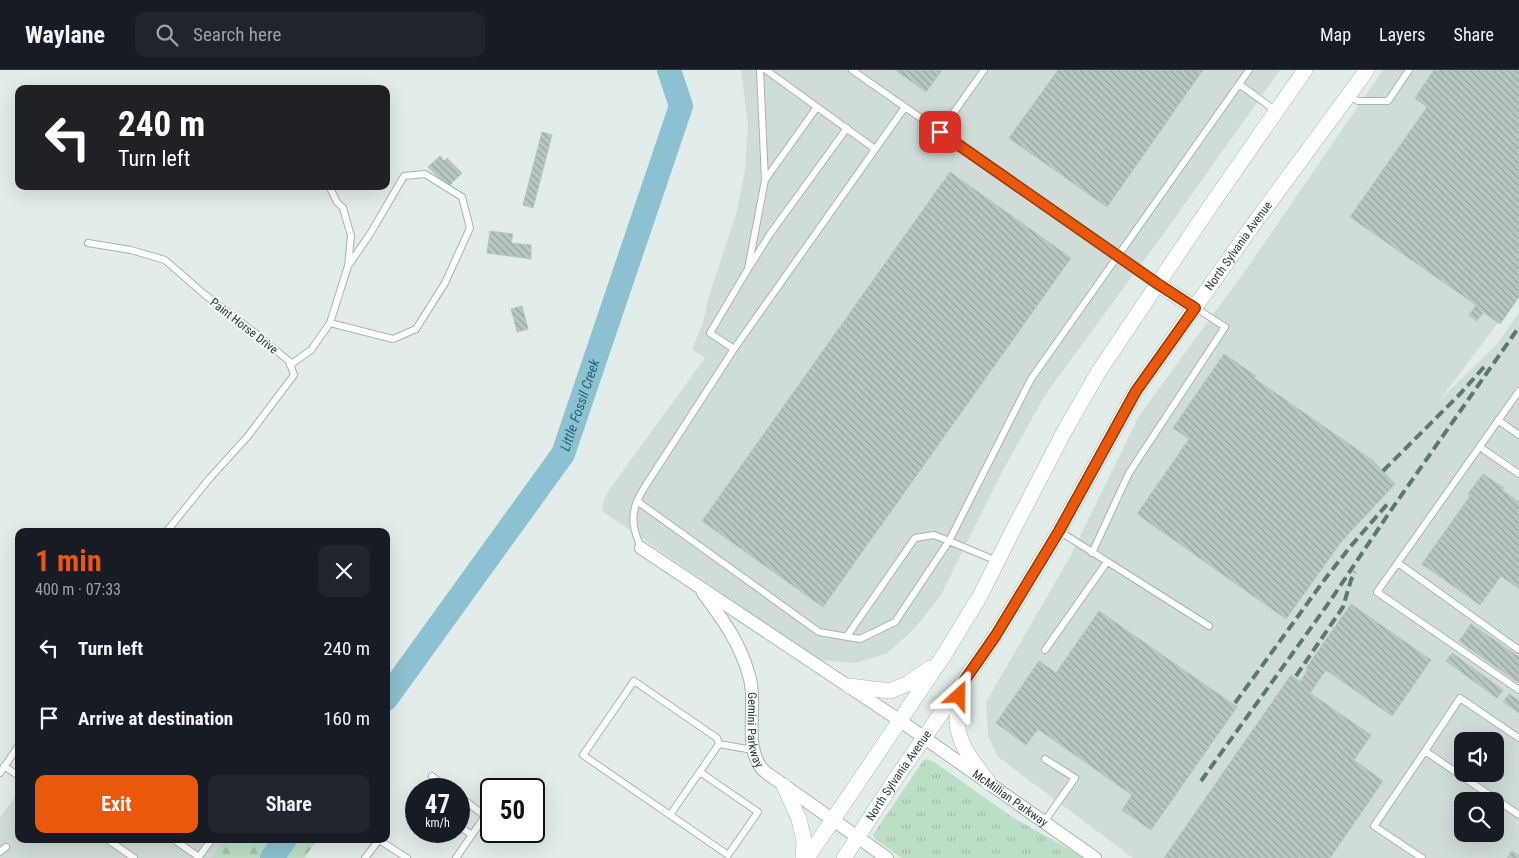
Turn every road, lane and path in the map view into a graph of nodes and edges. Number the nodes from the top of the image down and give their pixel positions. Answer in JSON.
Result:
{"nodes":[{"id":1,"x":760,"y":70,"type":"edge"},
{"id":2,"x":766,"y":70,"type":"edge"},
{"id":3,"x":852,"y":70,"type":"edge"},
{"id":4,"x":984,"y":70,"type":"edge"},
{"id":5,"x":1249,"y":70,"type":"edge"},
{"id":6,"x":1305,"y":70,"type":"edge"},
{"id":7,"x":1367,"y":70,"type":"edge"},
{"id":8,"x":1409,"y":70,"type":"edge"},
{"id":9,"x":1238,"y":84,"type":"junction"},
{"id":10,"x":1348,"y":96,"type":"junction"},
{"id":11,"x":817,"y":107,"type":"junction"},
{"id":12,"x":905,"y":107,"type":"junction"},
{"id":13,"x":1276,"y":111,"type":"junction"},
{"id":14,"x":847,"y":128,"type":"junction"},
{"id":15,"x":940,"y":132,"type":"junction"},
{"id":16,"x":876,"y":149,"type":"junction"},
{"id":17,"x":765,"y":180,"type":"junction"},
{"id":18,"x":331,"y":190,"type":"edge"},
{"id":19,"x":88,"y":242,"type":"dead end"},
{"id":20,"x":1118,"y":256,"type":"junction"},
{"id":21,"x":348,"y":266,"type":"junction"},
{"id":22,"x":748,"y":269,"type":"junction"},
{"id":23,"x":1158,"y":284,"type":"junction"},
{"id":24,"x":1195,"y":308,"type":"junction"},
{"id":25,"x":330,"y":323,"type":"junction"},
{"id":26,"x":734,"y":349,"type":"junction"},
{"id":27,"x":290,"y":365,"type":"junction"},
{"id":28,"x":1518,"y":396,"type":"edge"},
{"id":29,"x":1498,"y":420,"type":"junction"},
{"id":30,"x":1519,"y":435,"type":"edge"},
{"id":31,"x":1480,"y":447,"type":"junction"},
{"id":32,"x":1519,"y":474,"type":"edge"},
{"id":33,"x":637,"y":501,"type":"junction"},
{"id":34,"x":169,"y":528,"type":"edge"},
{"id":35,"x":1059,"y":531,"type":"junction"},
{"id":36,"x":949,"y":541,"type":"junction"},
{"id":37,"x":641,"y":548,"type":"joint"},
{"id":38,"x":1092,"y":553,"type":"junction"},
{"id":39,"x":997,"y":561,"type":"junction"},
{"id":40,"x":1107,"y":562,"type":"junction"},
{"id":41,"x":1398,"y":563,"type":"junction"},
{"id":42,"x":699,"y":586,"type":"junction"},
{"id":43,"x":1209,"y":626,"type":"dead end"},
{"id":44,"x":847,"y":636,"type":"junction"},
{"id":45,"x":1045,"y":650,"type":"dead end"},
{"id":46,"x":1519,"y":650,"type":"edge"},
{"id":47,"x":944,"y":655,"type":"junction"},
{"id":48,"x":962,"y":684,"type":"junction"},
{"id":49,"x":848,"y":686,"type":"junction"},
{"id":50,"x":1519,"y":690,"type":"edge"},
{"id":51,"x":899,"y":720,"type":"junction"},
{"id":52,"x":925,"y":738,"type":"junction"},
{"id":53,"x":1519,"y":738,"type":"edge"},
{"id":54,"x":719,"y":744,"type":"junction"},
{"id":55,"x":753,"y":750,"type":"junction"},
{"id":56,"x":15,"y":751,"type":"edge"},
{"id":57,"x":1425,"y":751,"type":"junction"},
{"id":58,"x":1046,"y":759,"type":"dead end"},
{"id":59,"x":4,"y":766,"type":"junction"},
{"id":60,"x":0,"y":772,"type":"edge"},
{"id":61,"x":700,"y":772,"type":"junction"},
{"id":62,"x":15,"y":773,"type":"edge"},
{"id":63,"x":432,"y":776,"type":"dead end"},
{"id":64,"x":434,"y":778,"type":"edge"},
{"id":65,"x":989,"y":783,"type":"junction"},
{"id":66,"x":784,"y":786,"type":"junction"},
{"id":67,"x":470,"y":804,"type":"edge"},
{"id":68,"x":670,"y":815,"type":"junction"},
{"id":69,"x":1519,"y":815,"type":"edge"},
{"id":70,"x":832,"y":820,"type":"junction"},
{"id":71,"x":1044,"y":822,"type":"junction"},
{"id":72,"x":472,"y":835,"type":"joint"},
{"id":73,"x":857,"y":837,"type":"junction"},
{"id":74,"x":112,"y":843,"type":"edge"},
{"id":75,"x":178,"y":843,"type":"edge"},
{"id":76,"x":209,"y":843,"type":"edge"},
{"id":77,"x":377,"y":843,"type":"edge"},
{"id":78,"x":384,"y":843,"type":"edge"},
{"id":79,"x":131,"y":857,"type":"edge"},
{"id":80,"x":199,"y":858,"type":"edge"},
{"id":81,"x":365,"y":858,"type":"edge"},
{"id":82,"x":408,"y":858,"type":"edge"},
{"id":83,"x":456,"y":858,"type":"edge"},
{"id":84,"x":805,"y":858,"type":"edge"},
{"id":85,"x":844,"y":858,"type":"edge"},
{"id":86,"x":887,"y":858,"type":"edge"},
{"id":87,"x":1095,"y":858,"type":"edge"},
{"id":88,"x":1422,"y":858,"type":"edge"}],
"edges":[{"from":1,"to":17,"type":"lane"},
{"from":2,"to":11,"type":"lane"},
{"from":3,"to":12,"type":"lane"},
{"from":4,"to":15,"type":"lane"},
{"from":5,"to":9,"type":"lane"},
{"from":6,"to":13,"type":"main road"},
{"from":7,"to":10,"type":"main road","name":"North Sylvania Avenue"},
{"from":8,"to":10,"type":"lane"},
{"from":9,"to":13,"type":"lane"},
{"from":9,"to":20,"type":"lane"},
{"from":10,"to":24,"type":"main road","name":"North Sylvania Avenue"},
{"from":11,"to":14,"type":"lane"},
{"from":11,"to":17,"type":"lane"},
{"from":12,"to":15,"type":"lane"},
{"from":12,"to":16,"type":"lane"},
{"from":13,"to":23,"type":"main road"},
{"from":14,"to":16,"type":"lane"},
{"from":14,"to":22,"type":"lane"},
{"from":15,"to":20,"type":"lane"},
{"from":16,"to":26,"type":"lane"},
{"from":17,"to":22,"type":"lane"},
{"from":18,"to":21,"type":"lane"},
{"from":19,"to":27,"type":"lane","name":"Paint Horse Drive"},
{"from":20,"to":23,"type":"lane"},
{"from":20,"to":36,"type":"lane"},
{"from":21,"to":25,"type":"lane"},
{"from":21,"to":25,"type":"lane"},
{"from":22,"to":26,"type":"lane"},
{"from":23,"to":24,"type":"main road"},
{"from":23,"to":39,"type":"main road"},
{"from":24,"to":35,"type":"main road","name":"North Sylvania Avenue"},
{"from":24,"to":38,"type":"lane"},
{"from":25,"to":27,"type":"lane"},
{"from":26,"to":33,"type":"lane"},
{"from":27,"to":34,"type":"lane"},
{"from":28,"to":29,"type":"lane"},
{"from":29,"to":30,"type":"lane"},
{"from":29,"to":31,"type":"lane"},
{"from":31,"to":32,"type":"lane"},
{"from":31,"to":41,"type":"lane"},
{"from":33,"to":37,"type":"lane"},
{"from":33,"to":44,"type":"lane"},
{"from":35,"to":38,"type":"lane"},
{"from":35,"to":48,"type":"main road","name":"North Sylvania Avenue"},
{"from":36,"to":39,"type":"lane"},
{"from":36,"to":44,"type":"lane"},
{"from":36,"to":44,"type":"lane"},
{"from":37,"to":42,"type":"street","name":"Gemini Parkway"},
{"from":38,"to":40,"type":"lane"},
{"from":39,"to":47,"type":"main road"},
{"from":40,"to":43,"type":"lane"},
{"from":40,"to":45,"type":"lane"},
{"from":41,"to":46,"type":"lane"},
{"from":41,"to":50,"type":"lane"},
{"from":42,"to":49,"type":"street","name":"Gemini Parkway"},
{"from":42,"to":55,"type":"street","name":"Gemini Parkway"},
{"from":47,"to":49,"type":"main road"},
{"from":47,"to":51,"type":"main road"},
{"from":48,"to":52,"type":"main road","name":"North Sylvania Avenue"},
{"from":48,"to":65,"type":"main road"},
{"from":49,"to":51,"type":"street","name":"Gemini Parkway"},
{"from":51,"to":52,"type":"street","name":"Gemini Parkway"},
{"from":51,"to":70,"type":"main road"},
{"from":52,"to":65,"type":"street","name":"McMillian Parkway"},
{"from":52,"to":73,"type":"main road","name":"North Sylvania Avenue"},
{"from":53,"to":57,"type":"lane"},
{"from":54,"to":55,"type":"lane"},
{"from":54,"to":61,"type":"lane"},
{"from":54,"to":68,"type":"lane"},
{"from":55,"to":66,"type":"street","name":"Gemini Parkway"},
{"from":56,"to":59,"type":"lane"},
{"from":57,"to":69,"type":"lane"},
{"from":57,"to":88,"type":"lane"},
{"from":58,"to":71,"type":"lane"},
{"from":59,"to":60,"type":"lane"},
{"from":59,"to":62,"type":"lane"},
{"from":61,"to":68,"type":"lane"},
{"from":61,"to":68,"type":"lane"},
{"from":63,"to":64,"type":"lane"},
{"from":65,"to":71,"type":"street","name":"McMillian Parkway"},
{"from":66,"to":70,"type":"street","name":"Gemini Parkway"},
{"from":66,"to":84,"type":"main road"},
{"from":67,"to":72,"type":"lane"},
{"from":70,"to":73,"type":"street","name":"Gemini Parkway"},
{"from":70,"to":84,"type":"main road"},
{"from":71,"to":87,"type":"street","name":"McMillian Parkway"},
{"from":72,"to":83,"type":"lane"},
{"from":73,"to":85,"type":"main road","name":"North Sylvania Avenue"},
{"from":73,"to":86,"type":"street"},
{"from":74,"to":79,"type":"lane"},
{"from":75,"to":80,"type":"lane"},
{"from":76,"to":80,"type":"lane"},
{"from":77,"to":81,"type":"lane"},
{"from":78,"to":82,"type":"lane"}]}
